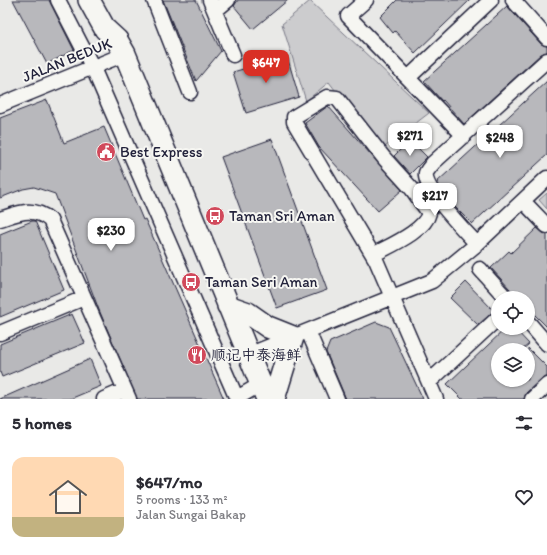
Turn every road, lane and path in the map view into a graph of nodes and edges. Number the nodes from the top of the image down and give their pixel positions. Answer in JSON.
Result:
{"nodes":[{"id":1,"x":58,"y":0,"type":"edge"},
{"id":2,"x":89,"y":0,"type":"edge"},
{"id":3,"x":103,"y":0,"type":"edge"},
{"id":4,"x":154,"y":0,"type":"edge"},
{"id":5,"x":228,"y":0,"type":"edge"},
{"id":6,"x":366,"y":0,"type":"edge"},
{"id":7,"x":491,"y":0,"type":"edge"},
{"id":8,"x":513,"y":0,"type":"edge"},
{"id":9,"x":211,"y":3,"type":"edge"},
{"id":10,"x":547,"y":38,"type":"edge"},
{"id":11,"x":121,"y":47,"type":"junction"},
{"id":12,"x":233,"y":55,"type":"dead end"},
{"id":13,"x":547,"y":60,"type":"edge"},
{"id":14,"x":93,"y":68,"type":"junction"},
{"id":15,"x":408,"y":78,"type":"junction"},
{"id":16,"x":190,"y":92,"type":"dead end"},
{"id":17,"x":0,"y":106,"type":"edge"},
{"id":18,"x":464,"y":136,"type":"junction"},
{"id":19,"x":547,"y":178,"type":"edge"},
{"id":20,"x":523,"y":201,"type":"junction"},
{"id":21,"x":0,"y":219,"type":"edge"},
{"id":22,"x":547,"y":226,"type":"edge"},
{"id":23,"x":477,"y":244,"type":"junction"},
{"id":24,"x":373,"y":255,"type":"junction"},
{"id":25,"x":480,"y":269,"type":"dead end"},
{"id":26,"x":500,"y":291,"type":"edge"},
{"id":27,"x":392,"y":297,"type":"junction"},
{"id":28,"x":84,"y":298,"type":"junction"},
{"id":29,"x":228,"y":306,"type":"junction"},
{"id":30,"x":491,"y":324,"type":"edge"},
{"id":31,"x":535,"y":330,"type":"edge"},
{"id":32,"x":0,"y":333,"type":"edge"},
{"id":33,"x":300,"y":334,"type":"junction"},
{"id":34,"x":547,"y":344,"type":"edge"},
{"id":35,"x":248,"y":355,"type":"junction"},
{"id":36,"x":429,"y":382,"type":"junction"},
{"id":37,"x":547,"y":386,"type":"edge"},
{"id":38,"x":267,"y":394,"type":"edge"},
{"id":39,"x":127,"y":395,"type":"edge"},
{"id":40,"x":237,"y":398,"type":"edge"},
{"id":41,"x":104,"y":399,"type":"edge"},
{"id":42,"x":338,"y":399,"type":"edge"},
{"id":43,"x":436,"y":399,"type":"edge"},
{"id":44,"x":532,"y":399,"type":"edge"}],
"edges":[{"from":1,"to":14,"type":"street"},
{"from":2,"to":11,"type":"highway"},
{"from":3,"to":11,"type":"highway"},
{"from":4,"to":16,"type":"street"},
{"from":5,"to":9,"type":"street"},
{"from":6,"to":15,"type":"street"},
{"from":7,"to":15,"type":"street"},
{"from":8,"to":10,"type":"street"},
{"from":9,"to":12,"type":"street"},
{"from":11,"to":14,"type":"street","name":"JALAN BEDUK"},
{"from":11,"to":29,"type":"highway"},
{"from":13,"to":18,"type":"street"},
{"from":14,"to":17,"type":"street","name":"JALAN BEDUK"},
{"from":14,"to":40,"type":"street"},
{"from":15,"to":18,"type":"street"},
{"from":18,"to":23,"type":"street"},
{"from":19,"to":20,"type":"street"},
{"from":20,"to":22,"type":"street"},
{"from":20,"to":23,"type":"street"},
{"from":21,"to":28,"type":"street"},
{"from":23,"to":27,"type":"street"},
{"from":24,"to":24,"type":"street"},
{"from":24,"to":27,"type":"street"},
{"from":25,"to":26,"type":"street"},
{"from":27,"to":33,"type":"street"},
{"from":27,"to":36,"type":"street"},
{"from":28,"to":32,"type":"street"},
{"from":28,"to":39,"type":"street"},
{"from":29,"to":33,"type":"highway"},
{"from":29,"to":35,"type":"highway"},
{"from":30,"to":36,"type":"street"},
{"from":31,"to":34,"type":"street"},
{"from":33,"to":35,"type":"street"},
{"from":33,"to":38,"type":"highway"},
{"from":33,"to":42,"type":"street"},
{"from":35,"to":38,"type":"highway"},
{"from":36,"to":43,"type":"street"},
{"from":37,"to":44,"type":"street"},
{"from":38,"to":40,"type":"street"},
{"from":39,"to":41,"type":"street"}]}
